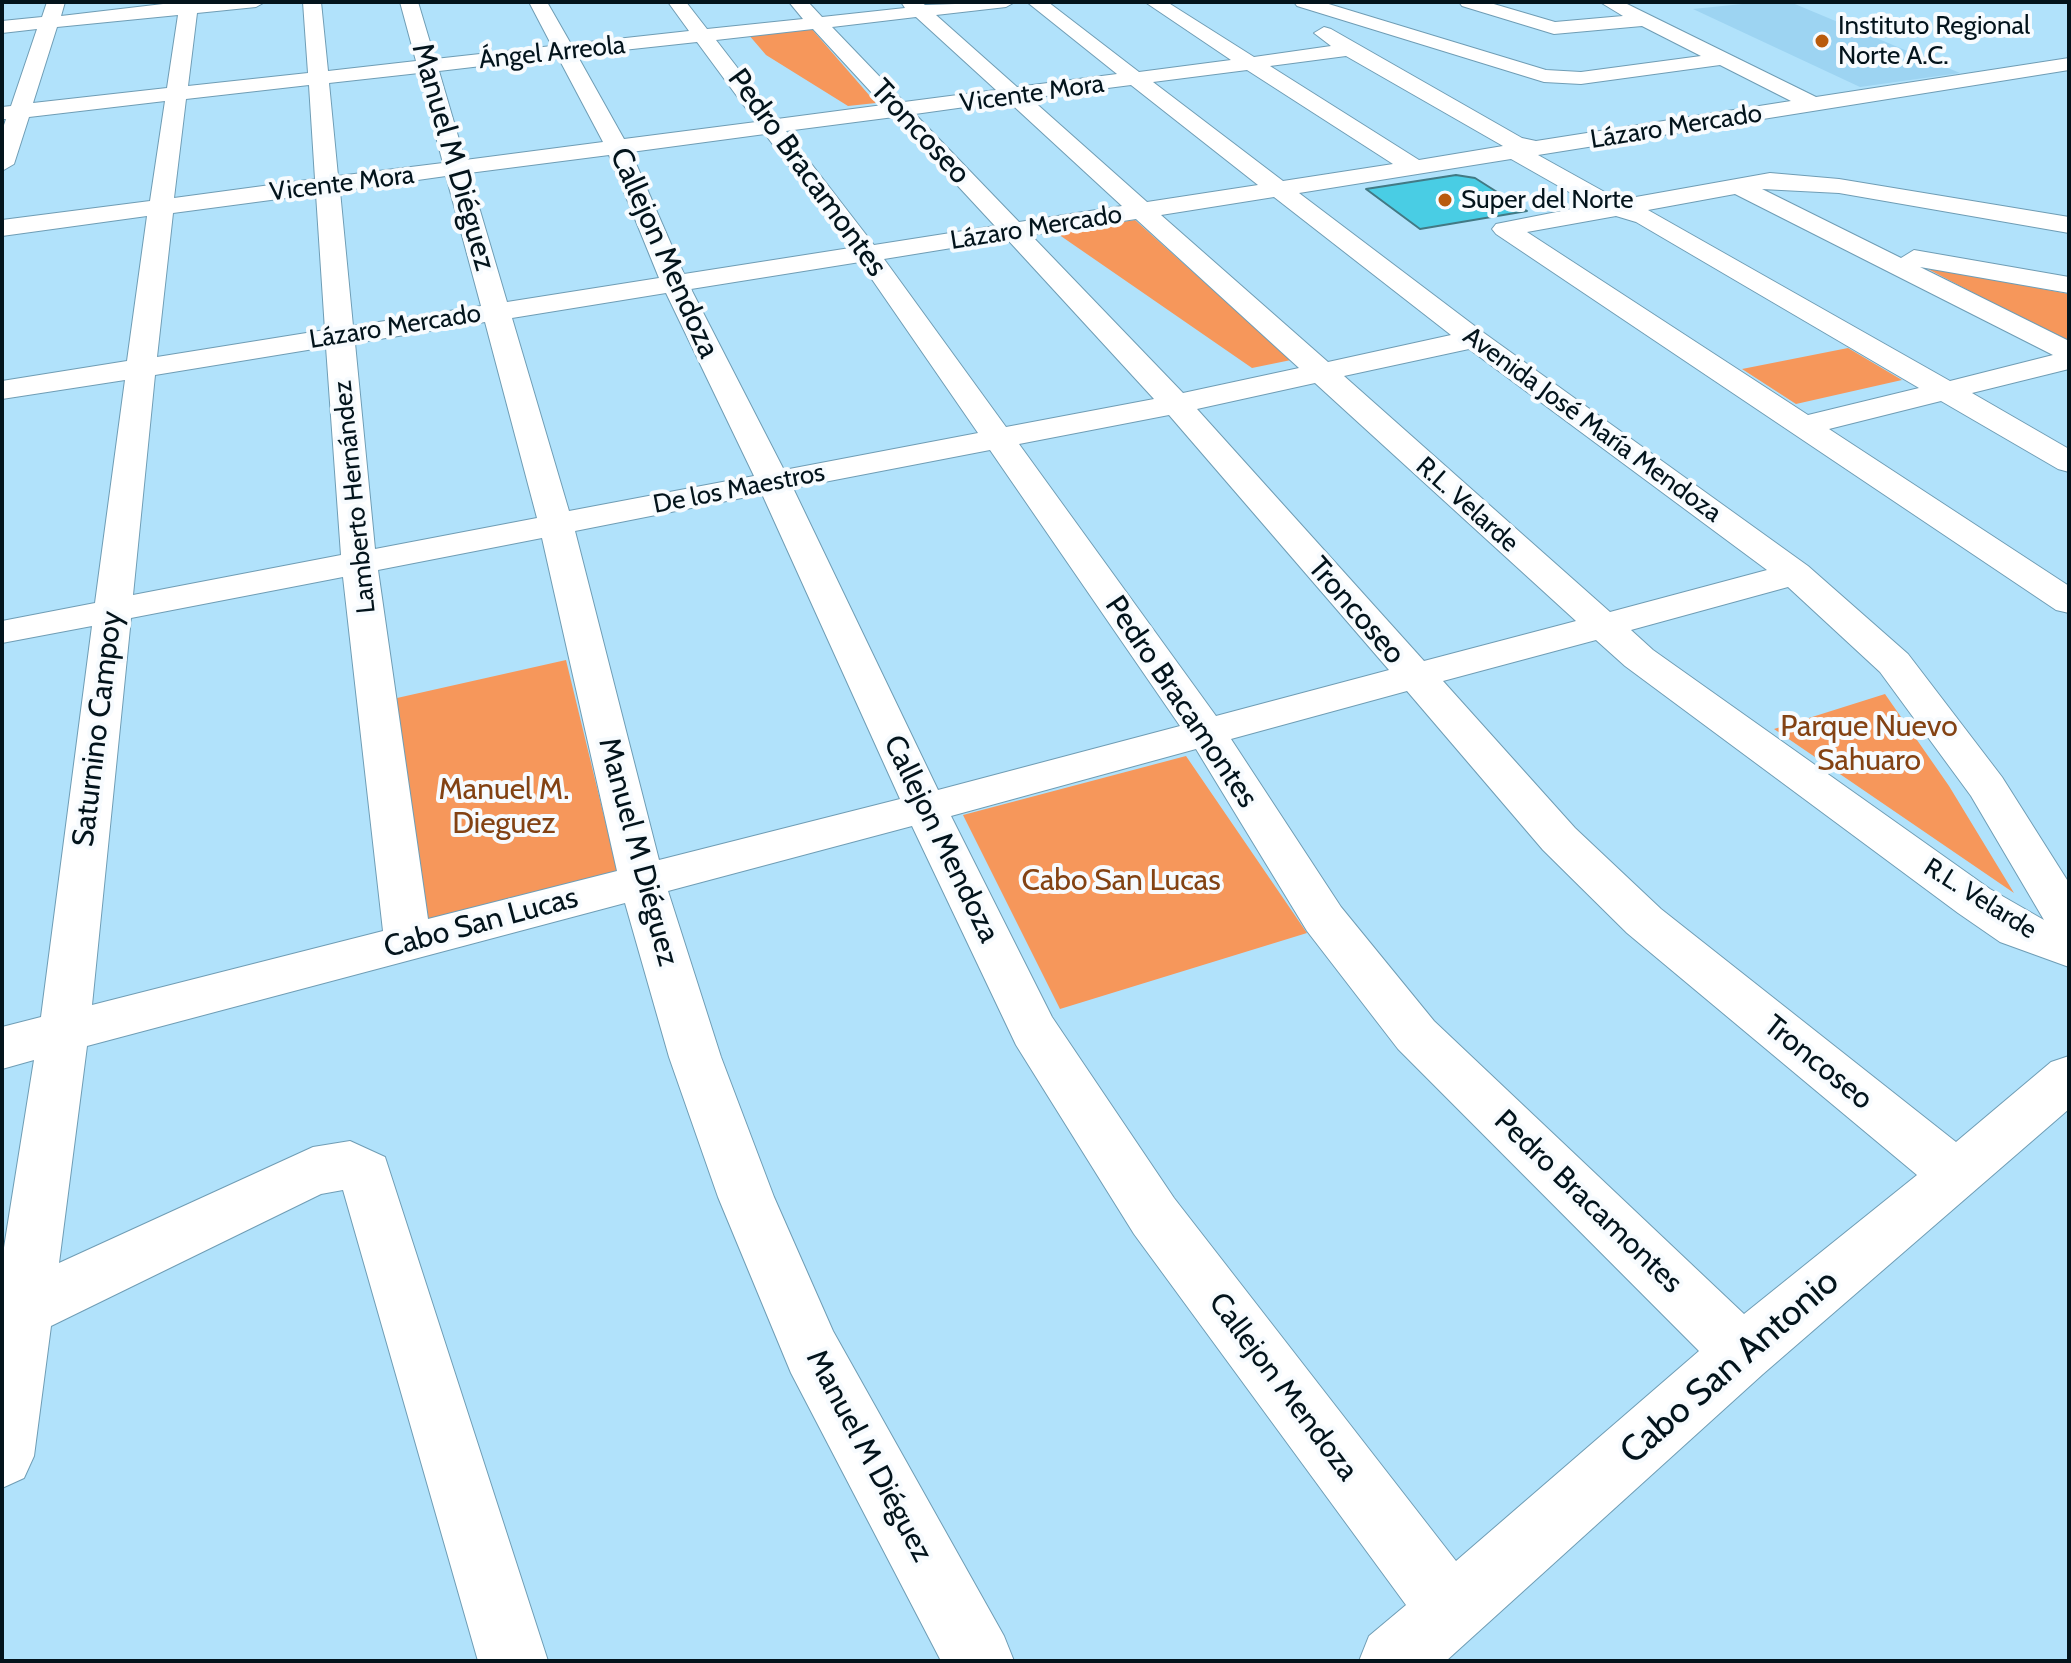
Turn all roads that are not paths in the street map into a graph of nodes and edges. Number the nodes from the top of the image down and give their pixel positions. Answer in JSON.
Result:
{"nodes":[{"id":1,"x":56,"y":2,"type":"edge"},
{"id":2,"x":256,"y":2,"type":"edge"},
{"id":3,"x":312,"y":2,"type":"edge"},
{"id":4,"x":409,"y":2,"type":"edge"},
{"id":5,"x":538,"y":2,"type":"edge"},
{"id":6,"x":677,"y":2,"type":"edge"},
{"id":7,"x":1006,"y":2,"type":"edge"},
{"id":8,"x":1036,"y":2,"type":"edge"},
{"id":9,"x":1154,"y":2,"type":"edge"},
{"id":10,"x":1468,"y":2,"type":"edge"},
{"id":11,"x":1609,"y":2,"type":"edge"},
{"id":12,"x":1310,"y":3,"type":"edge"},
{"id":13,"x":188,"y":5,"type":"edge"},
{"id":14,"x":915,"y":7,"type":"edge"},
{"id":15,"x":807,"y":12,"type":"edge"},
{"id":16,"x":1357,"y":17,"type":"junction"},
{"id":17,"x":1643,"y":20,"type":"junction"},
{"id":18,"x":49,"y":23,"type":"junction"},
{"id":19,"x":2,"y":27,"type":"edge"},
{"id":20,"x":705,"y":36,"type":"junction"},
{"id":21,"x":1349,"y":50,"type":"junction"},
{"id":22,"x":562,"y":51,"type":"junction"},
{"id":23,"x":1722,"y":59,"type":"junction"},
{"id":24,"x":1255,"y":64,"type":"junction"},
{"id":25,"x":2069,"y":64,"type":"edge"},
{"id":26,"x":428,"y":66,"type":"junction"},
{"id":27,"x":320,"y":78,"type":"junction"},
{"id":28,"x":1137,"y":80,"type":"junction"},
{"id":29,"x":176,"y":95,"type":"junction"},
{"id":30,"x":1014,"y":97,"type":"junction"},
{"id":31,"x":1813,"y":104,"type":"junction"},
{"id":32,"x":10,"y":112,"type":"edge"},
{"id":33,"x":902,"y":112,"type":"junction"},
{"id":34,"x":773,"y":128,"type":"junction"},
{"id":35,"x":618,"y":148,"type":"junction"},
{"id":36,"x":1523,"y":148,"type":"junction"},
{"id":37,"x":2,"y":164,"type":"edge"},
{"id":38,"x":456,"y":169,"type":"junction"},
{"id":39,"x":1418,"y":169,"type":"junction"},
{"id":40,"x":1736,"y":185,"type":"junction"},
{"id":41,"x":326,"y":186,"type":"junction"},
{"id":42,"x":1280,"y":190,"type":"junction"},
{"id":43,"x":162,"y":208,"type":"junction"},
{"id":44,"x":1631,"y":209,"type":"junction"},
{"id":45,"x":1139,"y":212,"type":"junction"},
{"id":46,"x":2069,"y":225,"type":"edge"},
{"id":47,"x":2,"y":228,"type":"edge"},
{"id":48,"x":1011,"y":232,"type":"junction"},
{"id":49,"x":1871,"y":250,"type":"junction"},
{"id":50,"x":867,"y":253,"type":"junction"},
{"id":51,"x":674,"y":283,"type":"junction"},
{"id":52,"x":2069,"y":285,"type":"edge"},
{"id":53,"x":498,"y":311,"type":"junction"},
{"id":54,"x":339,"y":336,"type":"junction"},
{"id":55,"x":1474,"y":339,"type":"junction"},
{"id":56,"x":2069,"y":352,"type":"edge"},
{"id":57,"x":2069,"y":360,"type":"edge"},
{"id":58,"x":141,"y":368,"type":"junction"},
{"id":59,"x":1320,"y":373,"type":"junction"},
{"id":60,"x":2,"y":390,"type":"edge"},
{"id":61,"x":1943,"y":390,"type":"junction"},
{"id":62,"x":1176,"y":404,"type":"junction"},
{"id":63,"x":1803,"y":426,"type":"junction"},
{"id":64,"x":997,"y":439,"type":"junction"},
{"id":65,"x":2069,"y":462,"type":"edge"},
{"id":66,"x":773,"y":482,"type":"junction"},
{"id":67,"x":556,"y":524,"type":"junction"},
{"id":68,"x":359,"y":563,"type":"junction"},
{"id":69,"x":1795,"y":574,"type":"junction"},
{"id":70,"x":2069,"y":602,"type":"edge"},
{"id":71,"x":112,"y":609,"type":"junction"},
{"id":72,"x":1602,"y":626,"type":"junction"},
{"id":73,"x":2,"y":632,"type":"edge"},
{"id":74,"x":1413,"y":676,"type":"junction"},
{"id":75,"x":1205,"y":731,"type":"junction"},
{"id":76,"x":925,"y":808,"type":"junction"},
{"id":77,"x":642,"y":881,"type":"junction"},
{"id":78,"x":2069,"y":922,"type":"edge"},
{"id":79,"x":408,"y":943,"type":"junction"},
{"id":80,"x":2069,"y":949,"type":"edge"},
{"id":81,"x":64,"y":1032,"type":"junction"},
{"id":82,"x":2,"y":1048,"type":"edge"},
{"id":83,"x":2069,"y":1077,"type":"edge"},
{"id":84,"x":1957,"y":1175,"type":"junction"},
{"id":85,"x":22,"y":1310,"type":"junction"},
{"id":86,"x":1742,"y":1353,"type":"junction"},
{"id":87,"x":2,"y":1456,"type":"edge"},
{"id":88,"x":1452,"y":1611,"type":"junction"},
{"id":89,"x":513,"y":1661,"type":"edge"},
{"id":90,"x":979,"y":1661,"type":"edge"},
{"id":91,"x":1394,"y":1661,"type":"edge"}],
"edges":[{"from":1,"to":18,"type":"street"},
{"from":2,"to":13,"type":"street"},
{"from":3,"to":27,"type":"street","name":"Lamberto Hernández"},
{"from":4,"to":26,"type":"street","name":"Manuel M Diéguez"},
{"from":5,"to":22,"type":"street","name":"Callejon Mendoza"},
{"from":6,"to":20,"type":"street","name":"Pedro Bracamontes"},
{"from":7,"to":14,"type":"street","name":"Ángel Arreola"},
{"from":8,"to":28,"type":"street","name":"Avenida José María Mendoza"},
{"from":9,"to":24,"type":"street"},
{"from":10,"to":17,"type":"street"},
{"from":11,"to":17,"type":"street"},
{"from":12,"to":16,"type":"street"},
{"from":13,"to":18,"type":"street"},
{"from":13,"to":29,"type":"street","name":"Saturnino Campoy"},
{"from":14,"to":15,"type":"street","name":"Ángel Arreola"},
{"from":14,"to":30,"type":"street","name":"R.L. Velarde"},
{"from":15,"to":20,"type":"street","name":"Ángel Arreola"},
{"from":15,"to":33,"type":"street","name":"Troncoseo"},
{"from":16,"to":21,"type":"street"},
{"from":16,"to":23,"type":"street"},
{"from":17,"to":23,"type":"street"},
{"from":18,"to":19,"type":"street"},
{"from":18,"to":32,"type":"street"},
{"from":20,"to":22,"type":"street","name":"Ángel Arreola"},
{"from":20,"to":34,"type":"street","name":"Pedro Bracamontes"},
{"from":21,"to":24,"type":"street","name":"Vicente Mora"},
{"from":21,"to":36,"type":"street"},
{"from":22,"to":26,"type":"street","name":"Ángel Arreola"},
{"from":22,"to":35,"type":"street","name":"Callejon Mendoza"},
{"from":23,"to":31,"type":"street"},
{"from":24,"to":28,"type":"street","name":"Vicente Mora"},
{"from":24,"to":39,"type":"street"},
{"from":25,"to":31,"type":"street","name":"Lázaro Mercado"},
{"from":26,"to":27,"type":"street","name":"Ángel Arreola"},
{"from":26,"to":38,"type":"street","name":"Manuel M Diéguez"},
{"from":27,"to":29,"type":"street","name":"Ángel Arreola"},
{"from":27,"to":41,"type":"street","name":"Lamberto Hernández"},
{"from":28,"to":30,"type":"street","name":"Vicente Mora"},
{"from":28,"to":42,"type":"street","name":"Avenida José María Mendoza"},
{"from":29,"to":32,"type":"street","name":"Ángel Arreola"},
{"from":29,"to":43,"type":"street","name":"Saturnino Campoy"},
{"from":30,"to":33,"type":"street","name":"Vicente Mora"},
{"from":30,"to":45,"type":"street","name":"R.L. Velarde"},
{"from":31,"to":36,"type":"street","name":"Lázaro Mercado"},
{"from":32,"to":37,"type":"street"},
{"from":33,"to":34,"type":"street","name":"Vicente Mora"},
{"from":33,"to":48,"type":"street","name":"Troncoseo"},
{"from":34,"to":35,"type":"street","name":"Vicente Mora"},
{"from":34,"to":50,"type":"street","name":"Pedro Bracamontes"},
{"from":35,"to":38,"type":"street","name":"Vicente Mora"},
{"from":35,"to":51,"type":"street","name":"Callejon Mendoza"},
{"from":36,"to":39,"type":"street","name":"Lázaro Mercado"},
{"from":36,"to":44,"type":"street"},
{"from":38,"to":41,"type":"street","name":"Vicente Mora"},
{"from":38,"to":53,"type":"street","name":"Manuel M Diéguez"},
{"from":39,"to":42,"type":"street","name":"Lázaro Mercado"},
{"from":40,"to":44,"type":"street"},
{"from":40,"to":46,"type":"street"},
{"from":40,"to":49,"type":"street"},
{"from":41,"to":43,"type":"street","name":"Vicente Mora"},
{"from":41,"to":54,"type":"street","name":"Lamberto Hernández"},
{"from":42,"to":45,"type":"street","name":"Lázaro Mercado"},
{"from":42,"to":55,"type":"street","name":"Avenida José María Mendoza"},
{"from":43,"to":47,"type":"street","name":"Vicente Mora"},
{"from":43,"to":58,"type":"street","name":"Saturnino Campoy"},
{"from":44,"to":61,"type":"street"},
{"from":44,"to":63,"type":"street"},
{"from":45,"to":48,"type":"street","name":"Lázaro Mercado"},
{"from":45,"to":59,"type":"street","name":"R.L. Velarde"},
{"from":48,"to":50,"type":"street","name":"Lázaro Mercado"},
{"from":48,"to":62,"type":"street","name":"Troncoseo"},
{"from":49,"to":52,"type":"street"},
{"from":49,"to":56,"type":"street"},
{"from":50,"to":51,"type":"street","name":"Lázaro Mercado"},
{"from":50,"to":64,"type":"street","name":"Pedro Bracamontes"},
{"from":51,"to":53,"type":"street","name":"Lázaro Mercado"},
{"from":51,"to":66,"type":"street","name":"Callejon Mendoza"},
{"from":53,"to":54,"type":"street","name":"Lázaro Mercado"},
{"from":53,"to":67,"type":"street","name":"Manuel M Diéguez"},
{"from":54,"to":58,"type":"street","name":"Lázaro Mercado"},
{"from":54,"to":68,"type":"street","name":"Lamberto Hernández"},
{"from":55,"to":59,"type":"street","name":"De los Maestros"},
{"from":55,"to":69,"type":"street","name":"Avenida José María Mendoza"},
{"from":57,"to":61,"type":"street"},
{"from":58,"to":60,"type":"street","name":"Lázaro Mercado"},
{"from":58,"to":71,"type":"street","name":"Saturnino Campoy"},
{"from":59,"to":62,"type":"street","name":"De los Maestros"},
{"from":59,"to":72,"type":"street","name":"R.L. Velarde"},
{"from":61,"to":63,"type":"street"},
{"from":61,"to":65,"type":"street"},
{"from":62,"to":64,"type":"street","name":"De los Maestros"},
{"from":62,"to":74,"type":"street","name":"Troncoseo"},
{"from":63,"to":70,"type":"street"},
{"from":64,"to":66,"type":"street","name":"De los Maestros"},
{"from":64,"to":75,"type":"street","name":"Pedro Bracamontes"},
{"from":66,"to":67,"type":"street","name":"De los Maestros"},
{"from":66,"to":76,"type":"street","name":"Callejon Mendoza"},
{"from":67,"to":68,"type":"street","name":"De los Maestros"},
{"from":67,"to":77,"type":"street","name":"Manuel M Diéguez"},
{"from":68,"to":71,"type":"street","name":"De los Maestros"},
{"from":68,"to":79,"type":"street","name":"Lamberto Hernández"},
{"from":69,"to":72,"type":"street","name":"Cabo San Lucas"},
{"from":69,"to":78,"type":"street","name":"Avenida José María Mendoza"},
{"from":71,"to":73,"type":"street","name":"De los Maestros"},
{"from":71,"to":81,"type":"street","name":"Saturnino Campoy"},
{"from":72,"to":74,"type":"street","name":"Cabo San Lucas"},
{"from":72,"to":80,"type":"street","name":"R.L. Velarde"},
{"from":74,"to":75,"type":"street","name":"Cabo San Lucas"},
{"from":74,"to":84,"type":"street","name":"Troncoseo"},
{"from":75,"to":76,"type":"street","name":"Cabo San Lucas"},
{"from":75,"to":86,"type":"street","name":"Pedro Bracamontes"},
{"from":76,"to":77,"type":"street","name":"Cabo San Lucas"},
{"from":76,"to":88,"type":"street","name":"Callejon Mendoza"},
{"from":77,"to":79,"type":"street","name":"Cabo San Lucas"},
{"from":77,"to":90,"type":"street","name":"Manuel M Diéguez"},
{"from":79,"to":81,"type":"street","name":"Cabo San Lucas"},
{"from":81,"to":82,"type":"street","name":"Cabo San Lucas"},
{"from":81,"to":85,"type":"street","name":"Saturnino Campoy"},
{"from":83,"to":84,"type":"street","name":"Cabo San Antonio"},
{"from":84,"to":86,"type":"street","name":"Cabo San Antonio"},
{"from":85,"to":87,"type":"street","name":"Saturnino Campoy"},
{"from":85,"to":89,"type":"street"},
{"from":86,"to":88,"type":"street","name":"Cabo San Antonio"},
{"from":88,"to":91,"type":"street","name":"Cabo San Antonio"}]}
